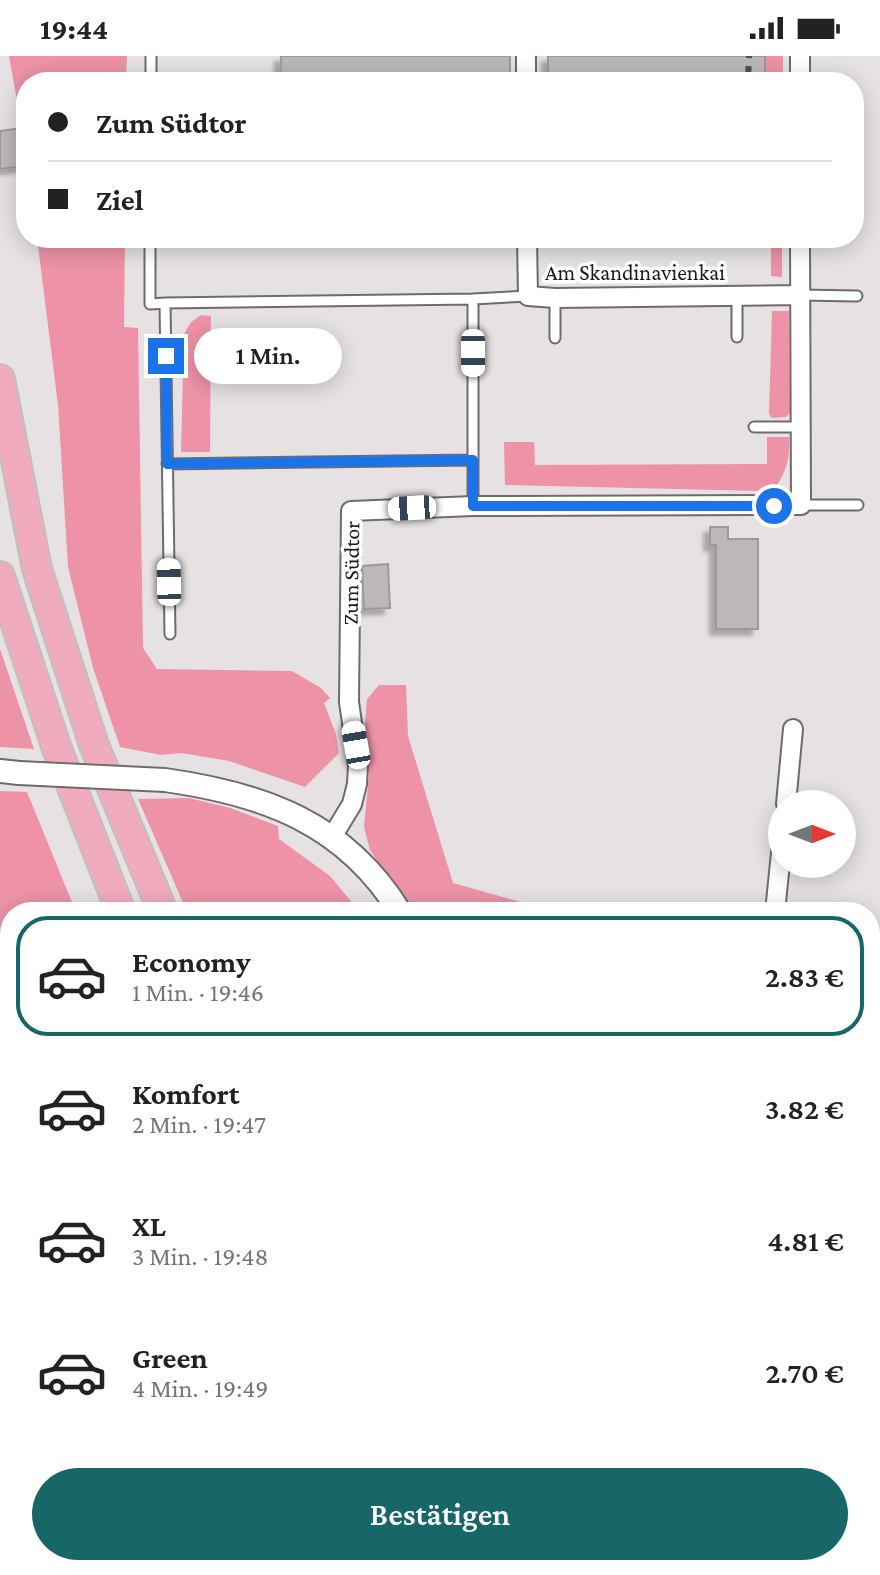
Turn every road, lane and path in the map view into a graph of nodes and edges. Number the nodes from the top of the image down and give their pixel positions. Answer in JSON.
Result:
{"nodes":[{"id":1,"x":150,"y":248,"type":"edge"},
{"id":2,"x":527,"y":248,"type":"edge"},
{"id":3,"x":800,"y":248,"type":"edge"},
{"id":4,"x":800,"y":295,"type":"junction"},
{"id":5,"x":528,"y":296,"type":"junction"},
{"id":6,"x":737,"y":296,"type":"junction"},
{"id":7,"x":857,"y":296,"type":"dead end"},
{"id":8,"x":555,"y":298,"type":"junction"},
{"id":9,"x":473,"y":299,"type":"junction"},
{"id":10,"x":165,"y":303,"type":"junction"},
{"id":11,"x":737,"y":337,"type":"dead end"},
{"id":12,"x":555,"y":338,"type":"dead end"},
{"id":13,"x":0,"y":379,"type":"edge"},
{"id":14,"x":754,"y":427,"type":"dead end"},
{"id":15,"x":800,"y":427,"type":"junction"},
{"id":16,"x":473,"y":460,"type":"junction"},
{"id":17,"x":167,"y":464,"type":"junction"},
{"id":18,"x":801,"y":505,"type":"junction"},
{"id":19,"x":858,"y":505,"type":"dead end"},
{"id":20,"x":473,"y":506,"type":"junction"},
{"id":21,"x":0,"y":576,"type":"edge"},
{"id":22,"x":170,"y":634,"type":"dead end"},
{"id":23,"x":793,"y":729,"type":"dead end"},
{"id":24,"x":10,"y":772,"type":"edge"},
{"id":25,"x":787,"y":790,"type":"edge"},
{"id":26,"x":332,"y":837,"type":"junction"},
{"id":27,"x":778,"y":878,"type":"edge"},
{"id":28,"x":117,"y":902,"type":"edge"},
{"id":29,"x":159,"y":902,"type":"edge"},
{"id":30,"x":393,"y":902,"type":"edge"},
{"id":31,"x":776,"y":902,"type":"edge"}],
"edges":[{"from":1,"to":10,"type":"lane"},
{"from":2,"to":5,"type":"street","name":"Am Skandinavienkai"},
{"from":3,"to":4,"type":"street"},
{"from":4,"to":6,"type":"street","name":"Am Skandinavienkai"},
{"from":4,"to":7,"type":"lane"},
{"from":4,"to":15,"type":"street"},
{"from":5,"to":8,"type":"street","name":"Am Skandinavienkai"},
{"from":5,"to":9,"type":"lane"},
{"from":6,"to":8,"type":"street","name":"Am Skandinavienkai"},
{"from":6,"to":11,"type":"lane"},
{"from":8,"to":12,"type":"lane"},
{"from":9,"to":10,"type":"lane"},
{"from":9,"to":16,"type":"lane"},
{"from":10,"to":17,"type":"lane"},
{"from":13,"to":29,"type":"highway"},
{"from":14,"to":15,"type":"lane"},
{"from":15,"to":18,"type":"street"},
{"from":16,"to":17,"type":"lane"},
{"from":16,"to":20,"type":"lane"},
{"from":17,"to":22,"type":"lane"},
{"from":18,"to":19,"type":"lane"},
{"from":18,"to":20,"type":"street","name":"Zum Südtor"},
{"from":20,"to":26,"type":"street","name":"Zum Südtor"},
{"from":21,"to":28,"type":"highway"},
{"from":23,"to":25,"type":"street"},
{"from":24,"to":26,"type":"street","bridge":true},
{"from":26,"to":30,"type":"street"},
{"from":27,"to":31,"type":"street"}]}
